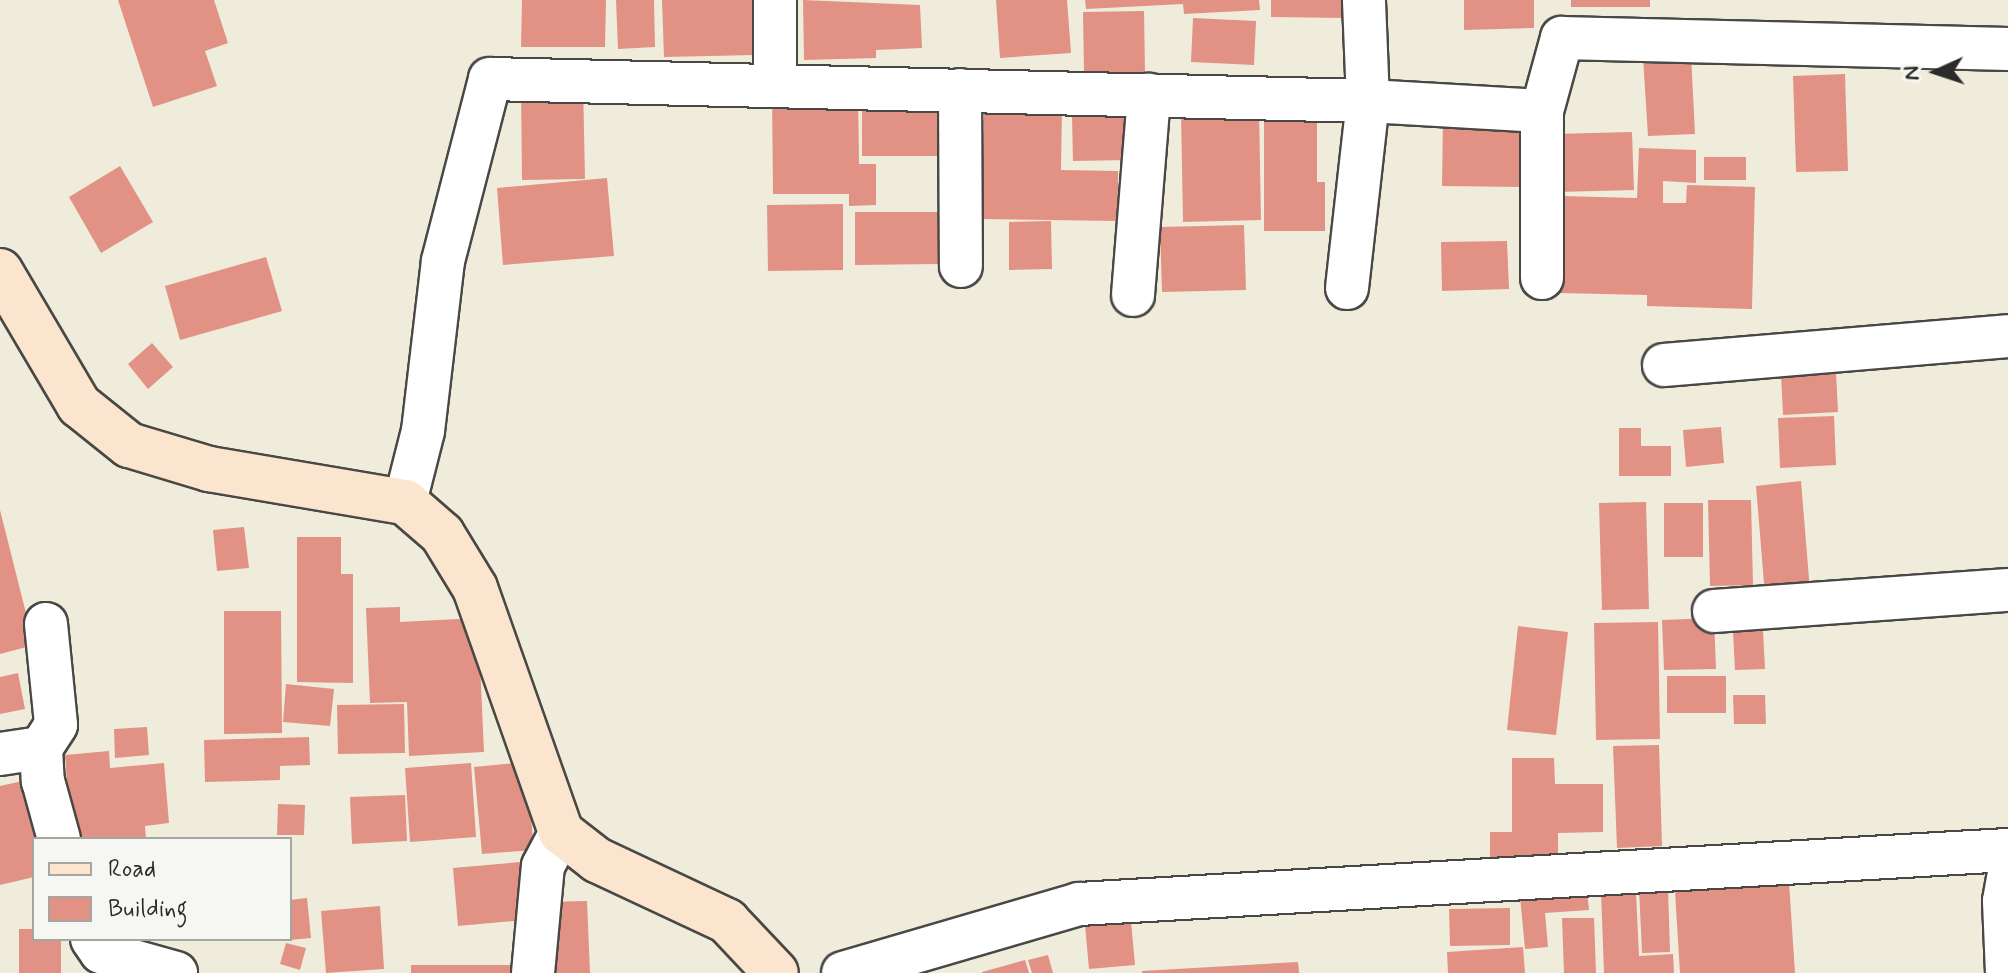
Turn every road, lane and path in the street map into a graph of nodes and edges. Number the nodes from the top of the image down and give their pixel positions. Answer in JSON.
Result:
{"nodes":[{"id":1,"x":775,"y":0,"type":"edge"},
{"id":2,"x":1364,"y":0,"type":"edge"},
{"id":3,"x":2008,"y":49,"type":"edge"},
{"id":4,"x":775,"y":85,"type":"junction"},
{"id":5,"x":960,"y":90,"type":"junction"},
{"id":6,"x":1149,"y":95,"type":"junction"},
{"id":7,"x":1368,"y":101,"type":"junction"},
{"id":8,"x":1542,"y":111,"type":"junction"},
{"id":9,"x":961,"y":266,"type":"dead end"},
{"id":10,"x":0,"y":271,"type":"edge"},
{"id":11,"x":1542,"y":278,"type":"dead end"},
{"id":12,"x":1347,"y":288,"type":"dead end"},
{"id":13,"x":1133,"y":295,"type":"dead end"},
{"id":14,"x":2008,"y":336,"type":"edge"},
{"id":15,"x":1664,"y":365,"type":"dead end"},
{"id":16,"x":405,"y":502,"type":"junction"},
{"id":17,"x":2008,"y":590,"type":"edge"},
{"id":18,"x":1714,"y":611,"type":"dead end"},
{"id":19,"x":46,"y":624,"type":"dead end"},
{"id":20,"x":41,"y":748,"type":"junction"},
{"id":21,"x":0,"y":754,"type":"edge"},
{"id":22,"x":561,"y":832,"type":"junction"},
{"id":23,"x":58,"y":837,"type":"edge"},
{"id":24,"x":2008,"y":850,"type":"edge"},
{"id":25,"x":2008,"y":878,"type":"edge"},
{"id":26,"x":93,"y":941,"type":"edge"},
{"id":27,"x":176,"y":973,"type":"edge"},
{"id":28,"x":533,"y":973,"type":"edge"},
{"id":29,"x":776,"y":973,"type":"edge"},
{"id":30,"x":843,"y":973,"type":"edge"},
{"id":31,"x":2007,"y":973,"type":"edge"}],
"edges":[{"from":1,"to":4,"type":"street"},
{"from":2,"to":7,"type":"street"},
{"from":3,"to":8,"type":"street"},
{"from":4,"to":5,"type":"street"},
{"from":4,"to":16,"type":"street"},
{"from":5,"to":6,"type":"street"},
{"from":5,"to":9,"type":"street"},
{"from":6,"to":7,"type":"street"},
{"from":6,"to":13,"type":"street"},
{"from":7,"to":8,"type":"street"},
{"from":7,"to":12,"type":"street"},
{"from":8,"to":11,"type":"street"},
{"from":10,"to":16,"type":"main road"},
{"from":14,"to":15,"type":"street"},
{"from":16,"to":22,"type":"main road"},
{"from":17,"to":18,"type":"street"},
{"from":19,"to":20,"type":"street"},
{"from":20,"to":21,"type":"street"},
{"from":20,"to":23,"type":"street"},
{"from":22,"to":28,"type":"street"},
{"from":22,"to":29,"type":"main road"},
{"from":24,"to":30,"type":"street"},
{"from":25,"to":31,"type":"street"},
{"from":26,"to":27,"type":"street"}]}
